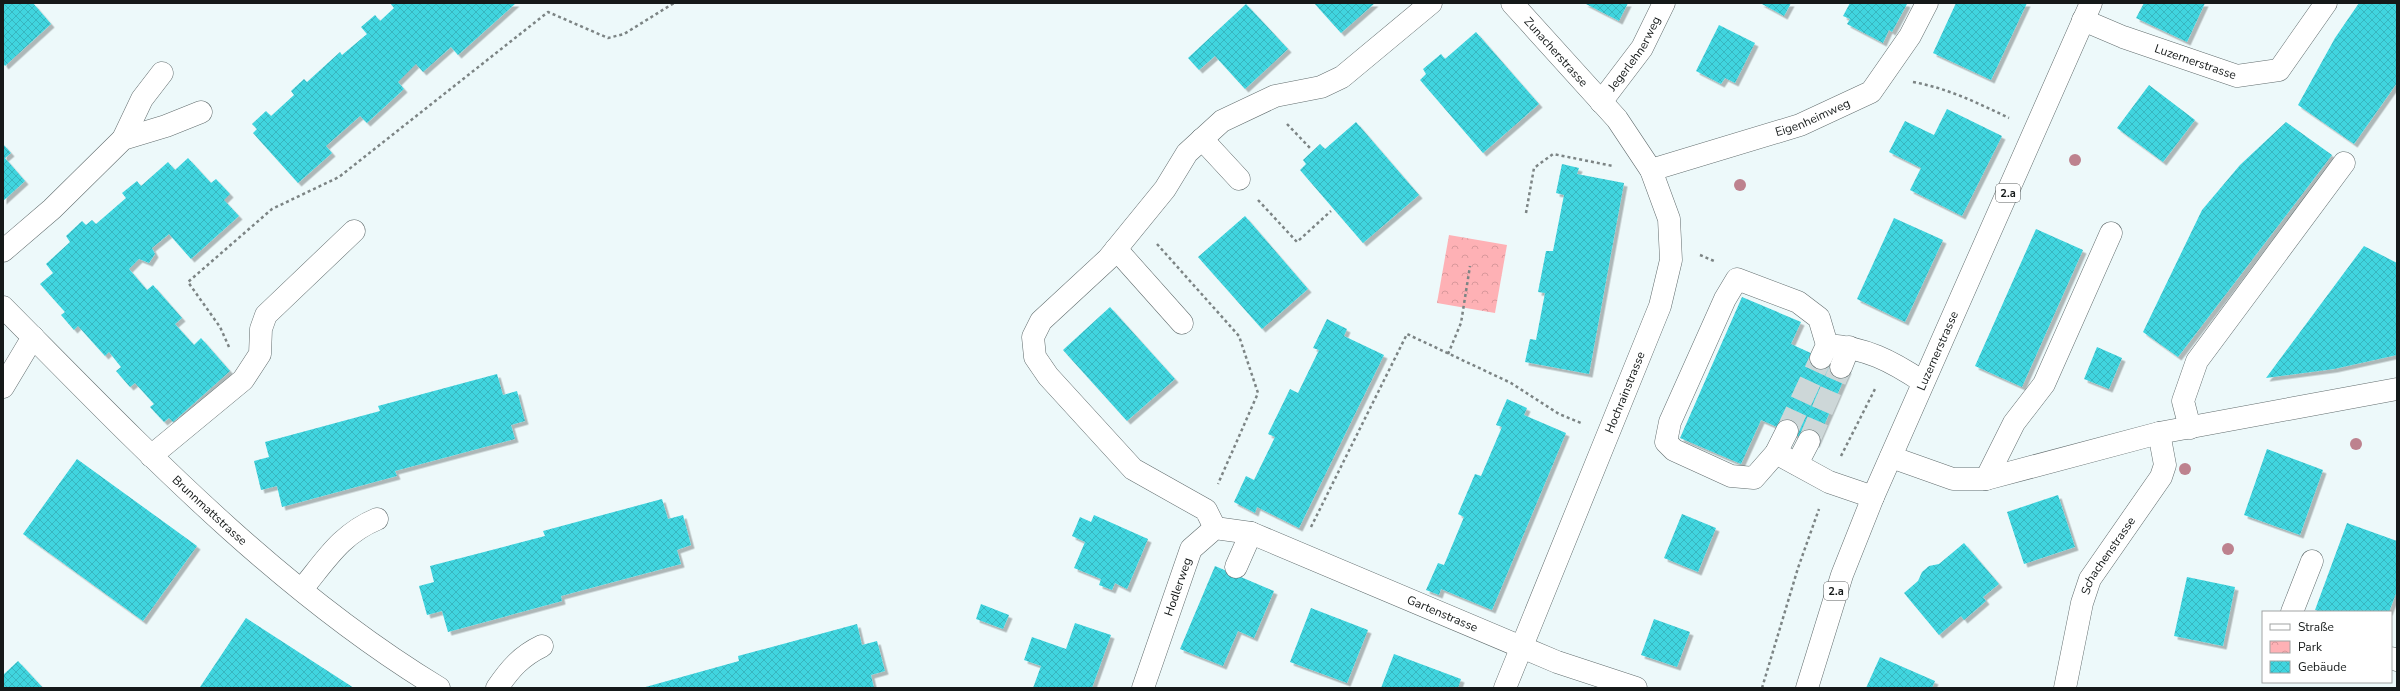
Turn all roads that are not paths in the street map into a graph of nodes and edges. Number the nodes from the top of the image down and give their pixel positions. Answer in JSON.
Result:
{"nodes":[{"id":1,"x":1431,"y":3,"type":"edge"},
{"id":2,"x":1512,"y":3,"type":"edge"},
{"id":3,"x":1664,"y":3,"type":"edge"},
{"id":4,"x":1926,"y":3,"type":"edge"},
{"id":5,"x":2326,"y":3,"type":"edge"},
{"id":6,"x":2087,"y":12,"type":"edge"},
{"id":7,"x":162,"y":72,"type":"dead end"},
{"id":8,"x":1601,"y":102,"type":"junction"},
{"id":9,"x":201,"y":112,"type":"dead end"},
{"id":10,"x":123,"y":138,"type":"junction"},
{"id":11,"x":1202,"y":140,"type":"junction"},
{"id":12,"x":2344,"y":163,"type":"dead end"},
{"id":13,"x":1651,"y":170,"type":"junction"},
{"id":14,"x":1239,"y":179,"type":"road end"},
{"id":15,"x":354,"y":231,"type":"dead end"},
{"id":16,"x":2111,"y":233,"type":"dead end"},
{"id":17,"x":1116,"y":249,"type":"junction"},
{"id":18,"x":3,"y":251,"type":"edge"},
{"id":19,"x":3,"y":306,"type":"edge"},
{"id":20,"x":1182,"y":323,"type":"dead end"},
{"id":21,"x":33,"y":337,"type":"junction"},
{"id":22,"x":1850,"y":347,"type":"junction"},
{"id":23,"x":1841,"y":367,"type":"tunnel mouth"},
{"id":24,"x":1923,"y":382,"type":"junction"},
{"id":25,"x":3,"y":387,"type":"edge"},
{"id":26,"x":2397,"y":389,"type":"edge"},
{"id":27,"x":2190,"y":428,"type":"junction"},
{"id":28,"x":1787,"y":431,"type":"tunnel mouth"},
{"id":29,"x":2160,"y":433,"type":"junction"},
{"id":30,"x":1809,"y":441,"type":"tunnel mouth"},
{"id":31,"x":1776,"y":453,"type":"junction"},
{"id":32,"x":151,"y":456,"type":"junction"},
{"id":33,"x":1891,"y":457,"type":"junction"},
{"id":34,"x":1798,"y":464,"type":"junction"},
{"id":35,"x":1986,"y":479,"type":"junction"},
{"id":36,"x":1873,"y":497,"type":"junction"},
{"id":37,"x":377,"y":519,"type":"dead end"},
{"id":38,"x":1211,"y":519,"type":"junction"},
{"id":39,"x":1251,"y":533,"type":"junction"},
{"id":40,"x":2312,"y":561,"type":"dead end"},
{"id":41,"x":1236,"y":567,"type":"dead end"},
{"id":42,"x":302,"y":589,"type":"junction"},
{"id":43,"x":2292,"y":611,"type":"edge"},
{"id":44,"x":542,"y":646,"type":"dead end"},
{"id":45,"x":1521,"y":647,"type":"junction"},
{"id":46,"x":439,"y":688,"type":"edge"},
{"id":47,"x":497,"y":688,"type":"edge"},
{"id":48,"x":1143,"y":688,"type":"edge"},
{"id":49,"x":1505,"y":688,"type":"edge"},
{"id":50,"x":1636,"y":688,"type":"edge"},
{"id":51,"x":1807,"y":688,"type":"edge"},
{"id":52,"x":2065,"y":688,"type":"edge"}],
"edges":[{"from":1,"to":11,"type":"street"},
{"from":2,"to":8,"type":"street","name":"Zunacherstrasse"},
{"from":3,"to":8,"type":"street","name":"Jegerlehnerweg"},
{"from":4,"to":13,"type":"street","name":"Eigenheimweg"},
{"from":5,"to":6,"type":"street","name":"Luzernerstrasse"},
{"from":6,"to":24,"type":"street","name":"Luzernerstrasse","number":"2.a"},
{"from":7,"to":10,"type":"street"},
{"from":8,"to":13,"type":"street","name":"Hochrainstrasse"},
{"from":9,"to":10,"type":"street"},
{"from":10,"to":18,"type":"street"},
{"from":11,"to":14,"type":"street"},
{"from":11,"to":17,"type":"street"},
{"from":12,"to":27,"type":"street"},
{"from":13,"to":45,"type":"street","name":"Hochrainstrasse"},
{"from":15,"to":32,"type":"street"},
{"from":16,"to":35,"type":"street"},
{"from":17,"to":20,"type":"street"},
{"from":17,"to":38,"type":"street"},
{"from":19,"to":21,"type":"street","name":"Brunnmattstrasse"},
{"from":21,"to":25,"type":"street"},
{"from":21,"to":32,"type":"street","name":"Brunnmattstrasse"},
{"from":22,"to":23,"type":"street"},
{"from":22,"to":24,"type":"street"},
{"from":22,"to":31,"type":"street"},
{"from":24,"to":33,"type":"street","name":"Luzernerstrasse","number":"2.a"},
{"from":26,"to":27,"type":"street"},
{"from":27,"to":29,"type":"street"},
{"from":28,"to":31,"type":"street"},
{"from":29,"to":35,"type":"street"},
{"from":29,"to":52,"type":"street","name":"Schachenstrasse"},
{"from":30,"to":34,"type":"street"},
{"from":31,"to":34,"type":"street"},
{"from":32,"to":42,"type":"street","name":"Brunnmattstrasse"},
{"from":33,"to":35,"type":"street"},
{"from":33,"to":36,"type":"street","name":"Luzernerstrasse","number":"2.a"},
{"from":34,"to":36,"type":"street"},
{"from":36,"to":51,"type":"street","name":"Luzernerstrasse","number":"2.a"},
{"from":37,"to":42,"type":"street"},
{"from":38,"to":39,"type":"street"},
{"from":38,"to":48,"type":"street","name":"Hodlerweg"},
{"from":39,"to":41,"type":"street"},
{"from":39,"to":45,"type":"street","name":"Gartenstrasse"},
{"from":40,"to":43,"type":"street"},
{"from":42,"to":46,"type":"street","name":"Brunnmattstrasse"},
{"from":44,"to":47,"type":"street"},
{"from":45,"to":49,"type":"street","name":"Hochrainstrasse"},
{"from":45,"to":50,"type":"street","name":"Gartenstrasse"}]}
